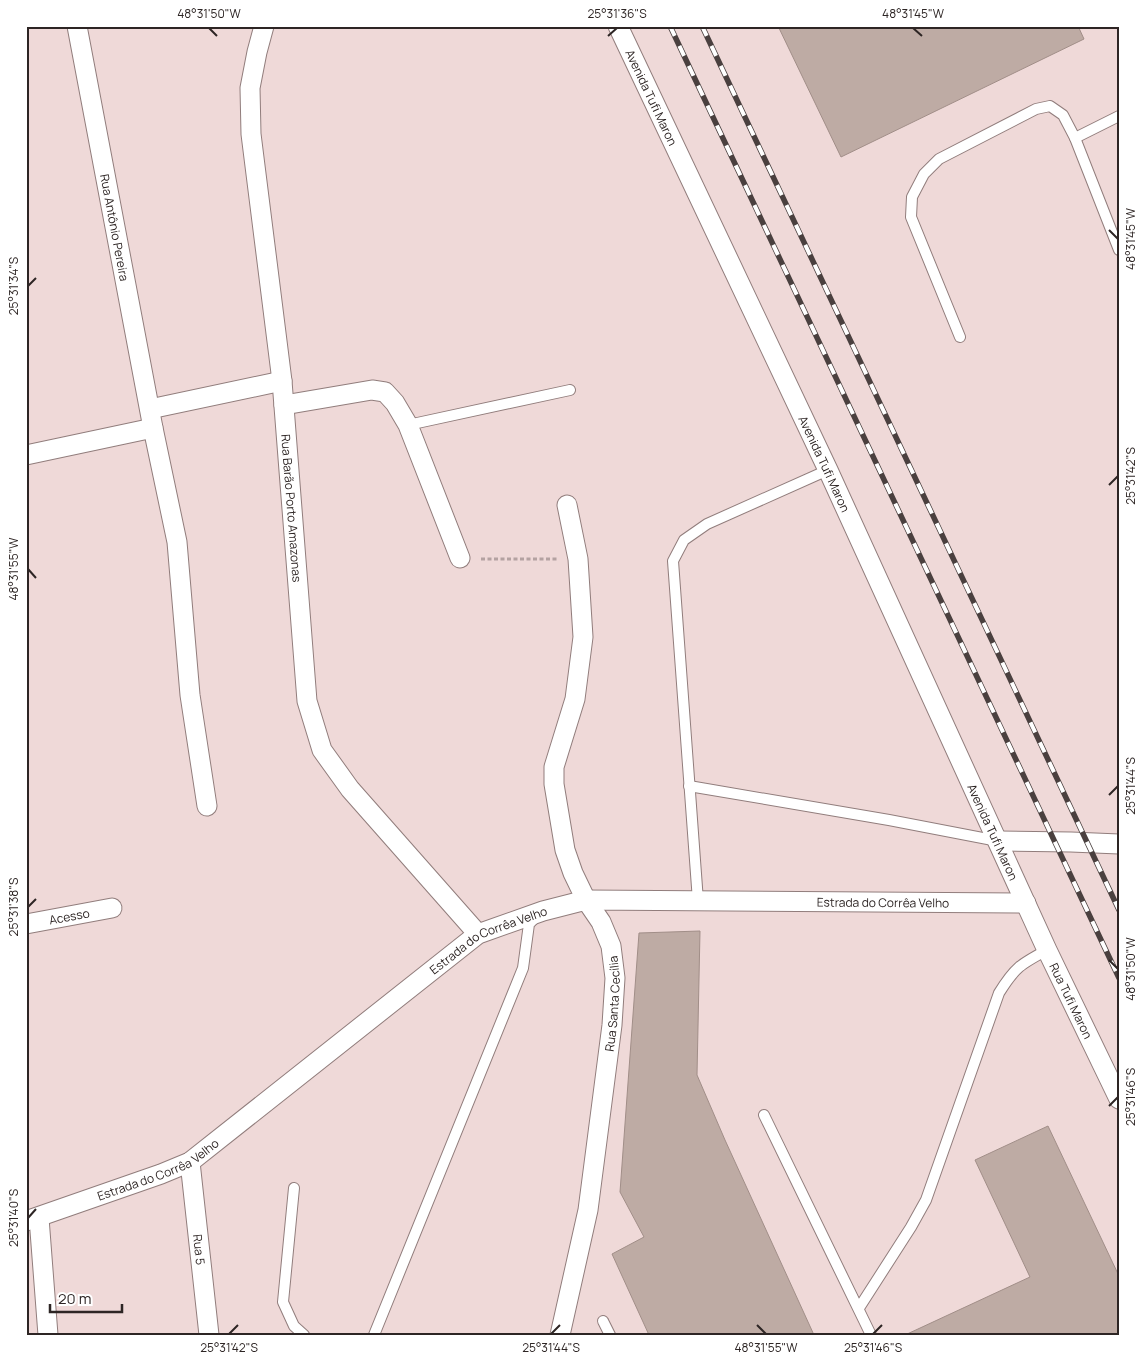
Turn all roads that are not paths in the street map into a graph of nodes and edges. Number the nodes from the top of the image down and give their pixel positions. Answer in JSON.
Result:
{"nodes":[{"id":1,"x":77,"y":26,"type":"edge"},
{"id":2,"x":264,"y":26,"type":"edge"},
{"id":3,"x":618,"y":26,"type":"edge"},
{"id":4,"x":1119,"y":116,"type":"edge"},
{"id":5,"x":1075,"y":138,"type":"junction"},
{"id":6,"x":1119,"y":250,"type":"edge"},
{"id":7,"x":960,"y":337,"type":"dead end"},
{"id":8,"x":282,"y":381,"type":"junction"},
{"id":9,"x":570,"y":390,"type":"dead end"},
{"id":10,"x":284,"y":405,"type":"junction"},
{"id":11,"x":151,"y":418,"type":"junction"},
{"id":12,"x":408,"y":425,"type":"junction"},
{"id":13,"x":26,"y":455,"type":"edge"},
{"id":14,"x":828,"y":470,"type":"junction"},
{"id":15,"x":567,"y":505,"type":"dead end"},
{"id":16,"x":460,"y":558,"type":"road end"},
{"id":17,"x":689,"y":786,"type":"junction"},
{"id":18,"x":207,"y":806,"type":"dead end"},
{"id":19,"x":999,"y":842,"type":"junction"},
{"id":20,"x":1119,"y":844,"type":"edge"},
{"id":21,"x":586,"y":900,"type":"junction"},
{"id":22,"x":698,"y":901,"type":"junction"},
{"id":23,"x":1026,"y":903,"type":"junction"},
{"id":24,"x":112,"y":908,"type":"dead end"},
{"id":25,"x":543,"y":911,"type":"junction"},
{"id":26,"x":26,"y":924,"type":"edge"},
{"id":27,"x":478,"y":934,"type":"junction"},
{"id":28,"x":1048,"y":950,"type":"junction"},
{"id":29,"x":1119,"y":1099,"type":"edge"},
{"id":30,"x":764,"y":1115,"type":"dead end"},
{"id":31,"x":190,"y":1162,"type":"junction"},
{"id":32,"x":294,"y":1188,"type":"dead end"},
{"id":33,"x":32,"y":1220,"type":"edge"},
{"id":34,"x":858,"y":1308,"type":"junction"},
{"id":35,"x":604,"y":1321,"type":"dead end"},
{"id":36,"x":48,"y":1335,"type":"edge"},
{"id":37,"x":209,"y":1335,"type":"edge"},
{"id":38,"x":304,"y":1335,"type":"edge"},
{"id":39,"x":374,"y":1335,"type":"edge"},
{"id":40,"x":560,"y":1335,"type":"edge"},
{"id":41,"x":610,"y":1335,"type":"edge"},
{"id":42,"x":871,"y":1335,"type":"edge"}],
"edges":[{"from":1,"to":11,"type":"street","name":"Rua Antônio Pereira"},
{"from":2,"to":8,"type":"street","name":"Rua Barão Porto Amazonas"},
{"from":3,"to":14,"type":"street","name":"Avenida Tufi Maron"},
{"from":4,"to":5,"type":"lane"},
{"from":5,"to":6,"type":"lane"},
{"from":5,"to":7,"type":"lane"},
{"from":8,"to":10,"type":"street","name":"Rua Barão Porto Amazonas"},
{"from":8,"to":11,"type":"street"},
{"from":9,"to":12,"type":"lane"},
{"from":10,"to":12,"type":"street"},
{"from":10,"to":27,"type":"street","name":"Rua Barão Porto Amazonas"},
{"from":11,"to":13,"type":"street"},
{"from":11,"to":18,"type":"street","name":"Rua Antônio Pereira"},
{"from":12,"to":16,"type":"street"},
{"from":14,"to":17,"type":"lane"},
{"from":14,"to":19,"type":"street","name":"Avenida Tufi Maron"},
{"from":15,"to":21,"type":"street","name":"Rua Santa Cecília"},
{"from":17,"to":19,"type":"lane"},
{"from":17,"to":22,"type":"lane"},
{"from":19,"to":20,"type":"street"},
{"from":19,"to":23,"type":"street","name":"Avenida Tufi Maron"},
{"from":21,"to":22,"type":"street","name":"Estrada do Corrêa Velho"},
{"from":21,"to":25,"type":"street","name":"Estrada do Corrêa Velho"},
{"from":21,"to":40,"type":"street","name":"Rua Santa Cecília"},
{"from":22,"to":23,"type":"street","name":"Estrada do Corrêa Velho"},
{"from":23,"to":28,"type":"street","name":"Rua Tufi Maron"},
{"from":24,"to":26,"type":"street","name":"Acesso"},
{"from":25,"to":27,"type":"street","name":"Estrada do Corrêa Velho"},
{"from":25,"to":39,"type":"lane"},
{"from":27,"to":31,"type":"street","name":"Estrada do Corrêa Velho"},
{"from":28,"to":29,"type":"street","name":"Rua Tufi Maron"},
{"from":28,"to":34,"type":"lane"},
{"from":30,"to":34,"type":"lane"},
{"from":31,"to":33,"type":"street","name":"Estrada do Corrêa Velho"},
{"from":31,"to":37,"type":"street","name":"Rua 5"},
{"from":32,"to":38,"type":"lane"},
{"from":33,"to":36,"type":"street"},
{"from":34,"to":42,"type":"lane"},
{"from":35,"to":41,"type":"lane"}]}
